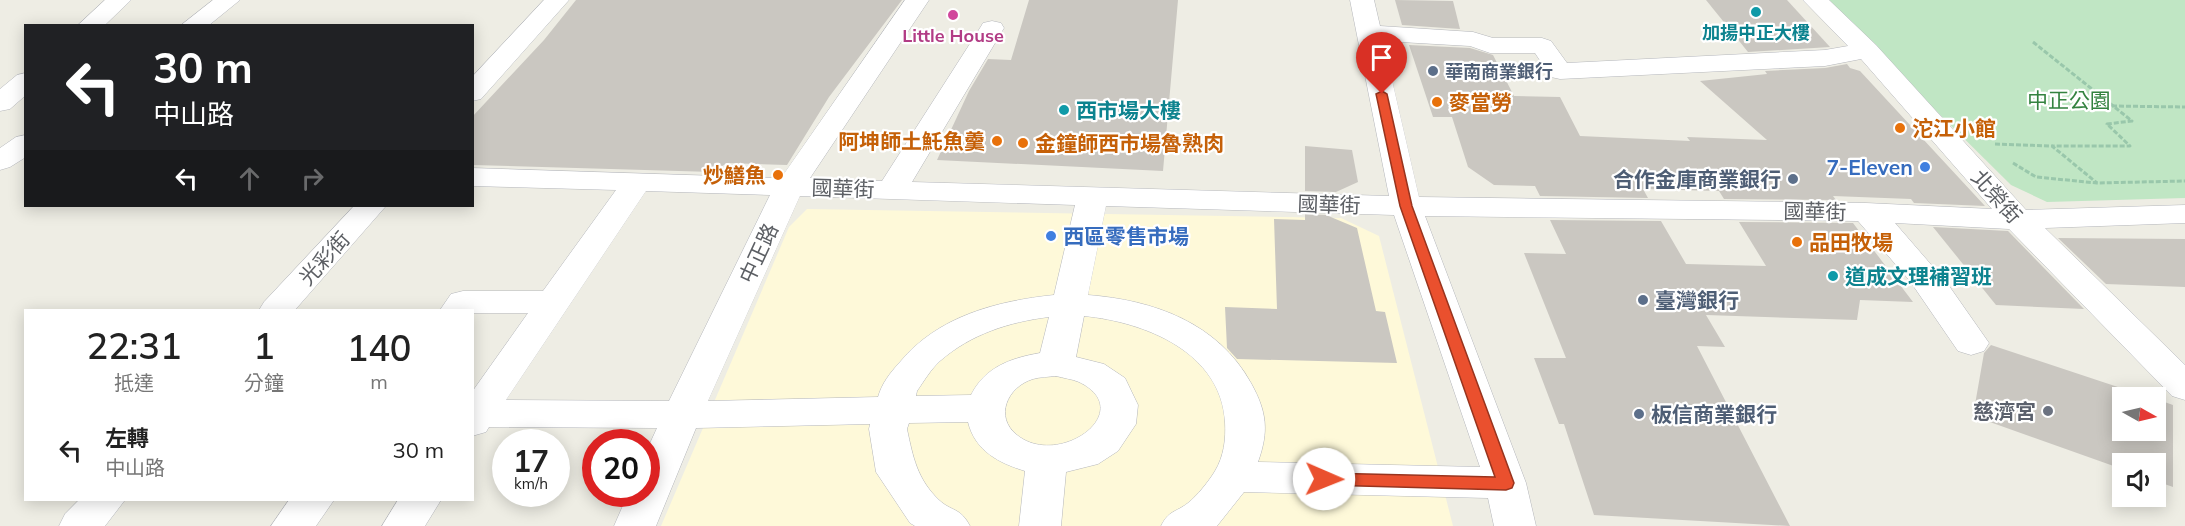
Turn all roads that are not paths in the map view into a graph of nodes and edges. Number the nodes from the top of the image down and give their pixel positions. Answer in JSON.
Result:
{"nodes":[{"id":1,"x":119,"y":0,"type":"edge"},
{"id":2,"x":228,"y":0,"type":"edge"},
{"id":3,"x":557,"y":0,"type":"edge"},
{"id":4,"x":917,"y":0,"type":"edge"},
{"id":5,"x":1362,"y":0,"type":"edge"},
{"id":6,"x":1815,"y":0,"type":"edge"},
{"id":7,"x":91,"y":24,"type":"edge"},
{"id":8,"x":195,"y":24,"type":"edge"},
{"id":9,"x":992,"y":28,"type":"dead end"},
{"id":10,"x":1369,"y":33,"type":"junction"},
{"id":11,"x":1867,"y":50,"type":"junction"},
{"id":12,"x":24,"y":83,"type":"edge"},
{"id":13,"x":474,"y":91,"type":"edge"},
{"id":14,"x":0,"y":103,"type":"edge"},
{"id":15,"x":24,"y":144,"type":"edge"},
{"id":16,"x":0,"y":162,"type":"edge"},
{"id":17,"x":0,"y":172,"type":"edge"},
{"id":18,"x":24,"y":172,"type":"edge"},
{"id":19,"x":474,"y":177,"type":"edge"},
{"id":20,"x":637,"y":182,"type":"junction"},
{"id":21,"x":790,"y":186,"type":"junction"},
{"id":22,"x":892,"y":189,"type":"junction"},
{"id":23,"x":1092,"y":197,"type":"junction"},
{"id":24,"x":1406,"y":206,"type":"junction"},
{"id":25,"x":370,"y":207,"type":"edge"},
{"id":26,"x":1866,"y":212,"type":"junction"},
{"id":27,"x":2185,"y":214,"type":"edge"},
{"id":28,"x":2018,"y":220,"type":"junction"},
{"id":29,"x":552,"y":302,"type":"junction"},
{"id":30,"x":1070,"y":303,"type":"junction"},
{"id":31,"x":277,"y":309,"type":"edge"},
{"id":32,"x":459,"y":309,"type":"edge"},
{"id":33,"x":1971,"y":343,"type":"dead end"},
{"id":34,"x":1056,"y":364,"type":"junction"},
{"id":35,"x":2185,"y":387,"type":"edge"},
{"id":36,"x":481,"y":399,"type":"edge"},
{"id":37,"x":985,"y":408,"type":"junction"},
{"id":38,"x":893,"y":410,"type":"junction"},
{"id":39,"x":681,"y":415,"type":"junction"},
{"id":40,"x":1047,"y":459,"type":"junction"},
{"id":41,"x":1233,"y":477,"type":"junction"},
{"id":42,"x":1506,"y":483,"type":"junction"},
{"id":43,"x":103,"y":501,"type":"edge"},
{"id":44,"x":312,"y":501,"type":"edge"},
{"id":45,"x":419,"y":501,"type":"edge"},
{"id":46,"x":80,"y":526,"type":"edge"},
{"id":47,"x":292,"y":526,"type":"edge"},
{"id":48,"x":403,"y":526,"type":"edge"},
{"id":49,"x":634,"y":526,"type":"edge"},
{"id":50,"x":949,"y":526,"type":"edge"},
{"id":51,"x":1040,"y":526,"type":"edge"},
{"id":52,"x":1182,"y":526,"type":"edge"},
{"id":53,"x":1515,"y":526,"type":"edge"}],
"edges":[{"from":1,"to":7,"type":"street"},
{"from":2,"to":8,"type":"street"},
{"from":3,"to":13,"type":"street"},
{"from":4,"to":21,"type":"street","name":"中正路"},
{"from":5,"to":10,"type":"street"},
{"from":6,"to":11,"type":"street","name":"北榮街"},
{"from":9,"to":22,"type":"street"},
{"from":10,"to":11,"type":"street"},
{"from":10,"to":24,"type":"street"},
{"from":11,"to":28,"type":"street","name":"北榮街"},
{"from":12,"to":14,"type":"street"},
{"from":15,"to":16,"type":"street"},
{"from":17,"to":18,"type":"street"},
{"from":19,"to":20,"type":"street","name":"國華街"},
{"from":20,"to":21,"type":"street","name":"國華街"},
{"from":20,"to":29,"type":"street"},
{"from":21,"to":22,"type":"street","name":"國華街"},
{"from":21,"to":39,"type":"street","name":"中正路"},
{"from":22,"to":23,"type":"street","name":"國華街"},
{"from":23,"to":24,"type":"street","name":"國華街"},
{"from":23,"to":30,"type":"street"},
{"from":24,"to":26,"type":"street","name":"國華街"},
{"from":24,"to":42,"type":"street"},
{"from":25,"to":31,"type":"street","name":"光彩街"},
{"from":26,"to":28,"type":"street","name":"國華街"},
{"from":26,"to":33,"type":"street"},
{"from":27,"to":28,"type":"street","name":"國華街"},
{"from":28,"to":35,"type":"street","name":"北榮街"},
{"from":29,"to":32,"type":"street"},
{"from":29,"to":36,"type":"street"},
{"from":30,"to":34,"type":"street"},
{"from":30,"to":38,"type":"street"},
{"from":30,"to":41,"type":"street"},
{"from":34,"to":37,"type":"street"},
{"from":34,"to":40,"type":"street"},
{"from":36,"to":39,"type":"street"},
{"from":37,"to":38,"type":"street"},
{"from":37,"to":40,"type":"street"},
{"from":38,"to":39,"type":"street"},
{"from":38,"to":50,"type":"street"},
{"from":39,"to":49,"type":"street","name":"中正路"},
{"from":40,"to":51,"type":"street"},
{"from":41,"to":42,"type":"street"},
{"from":41,"to":52,"type":"street"},
{"from":42,"to":53,"type":"street"},
{"from":43,"to":46,"type":"street"},
{"from":44,"to":47,"type":"street"},
{"from":45,"to":48,"type":"street"}]}
